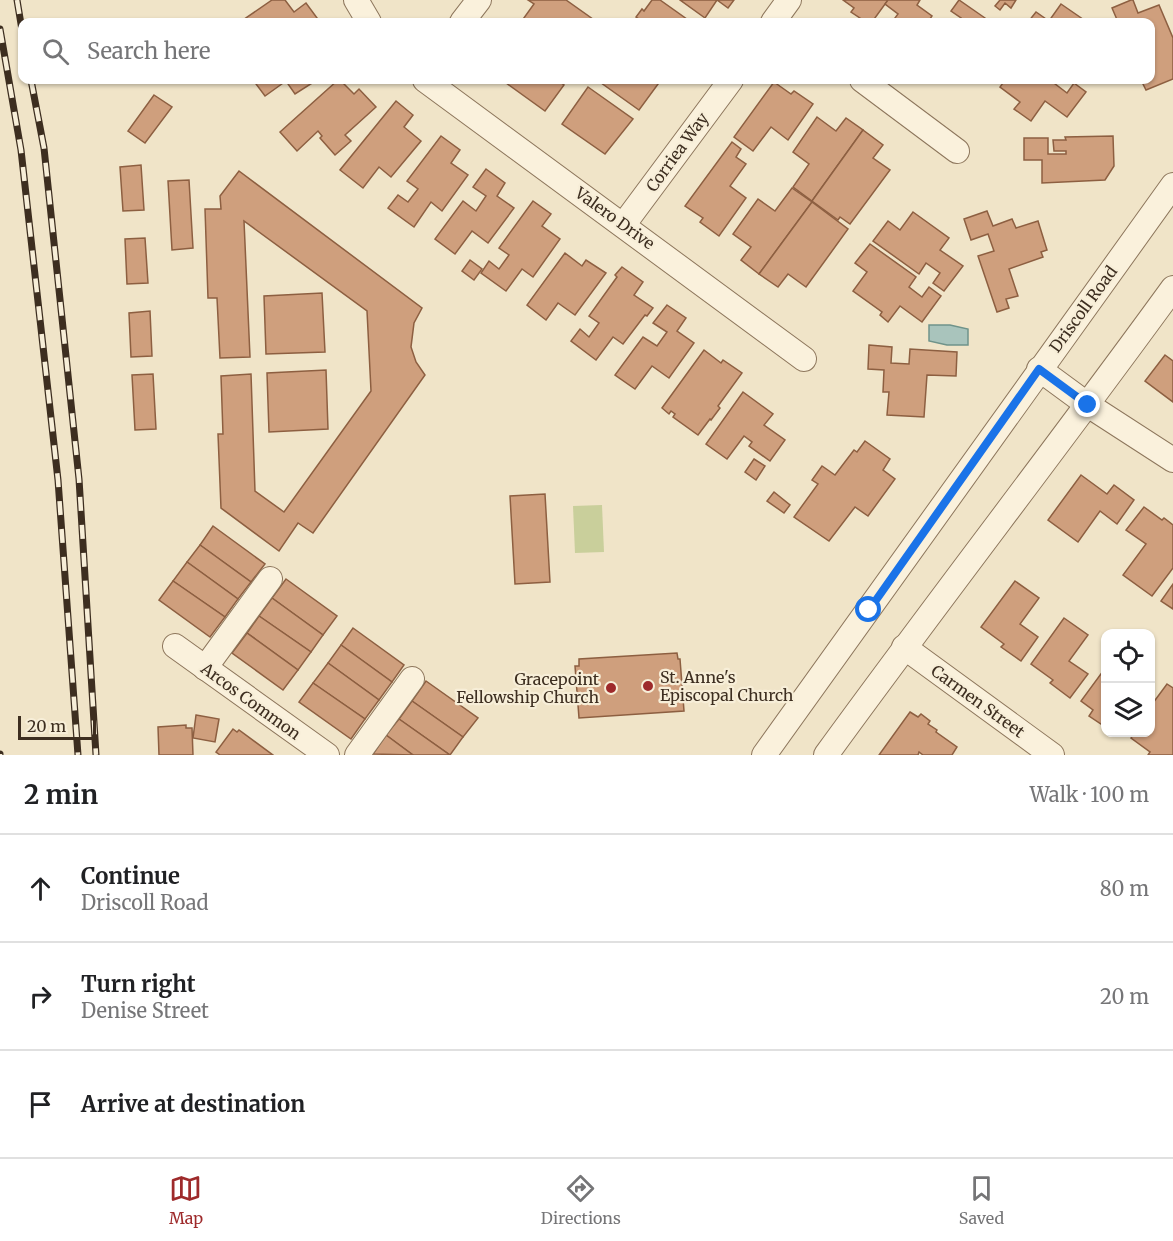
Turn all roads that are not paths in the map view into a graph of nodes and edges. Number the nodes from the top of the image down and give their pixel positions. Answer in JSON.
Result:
{"nodes":[{"id":1,"x":356,"y":0,"type":"edge"},
{"id":2,"x":479,"y":0,"type":"edge"},
{"id":3,"x":367,"y":18,"type":"edge"},
{"id":4,"x":465,"y":18,"type":"edge"},
{"id":5,"x":431,"y":84,"type":"edge"},
{"id":6,"x":728,"y":84,"type":"edge"},
{"id":7,"x":867,"y":84,"type":"edge"},
{"id":8,"x":957,"y":151,"type":"dead end"},
{"id":9,"x":1173,"y":185,"type":"edge"},
{"id":10,"x":624,"y":224,"type":"junction"},
{"id":11,"x":1173,"y":288,"type":"edge"},
{"id":12,"x":804,"y":359,"type":"dead end"},
{"id":13,"x":1039,"y":369,"type":"junction"},
{"id":14,"x":1088,"y":405,"type":"junction"},
{"id":15,"x":1173,"y":460,"type":"edge"},
{"id":16,"x":270,"y":579,"type":"dead end"},
{"id":17,"x":176,"y":646,"type":"dead end"},
{"id":18,"x":904,"y":647,"type":"junction"},
{"id":19,"x":205,"y":668,"type":"junction"},
{"id":20,"x":411,"y":679,"type":"dead end"},
{"id":21,"x":327,"y":755,"type":"edge"},
{"id":22,"x":357,"y":755,"type":"edge"},
{"id":23,"x":764,"y":755,"type":"edge"},
{"id":24,"x":826,"y":755,"type":"edge"},
{"id":25,"x":1052,"y":755,"type":"edge"}],
"edges":[{"from":1,"to":3,"type":"street"},
{"from":2,"to":4,"type":"street"},
{"from":5,"to":10,"type":"street","name":"Valero Drive"},
{"from":6,"to":10,"type":"street","name":"Corriea Way"},
{"from":7,"to":8,"type":"street"},
{"from":9,"to":13,"type":"street","name":"Driscoll Road"},
{"from":10,"to":12,"type":"street","name":"Valero Drive"},
{"from":11,"to":14,"type":"street"},
{"from":13,"to":14,"type":"street"},
{"from":13,"to":23,"type":"street","name":"Driscoll Road"},
{"from":14,"to":15,"type":"street"},
{"from":14,"to":18,"type":"street"},
{"from":16,"to":19,"type":"street"},
{"from":17,"to":19,"type":"street","name":"Arcos Common"},
{"from":18,"to":24,"type":"street"},
{"from":18,"to":25,"type":"street","name":"Carmen Street"},
{"from":19,"to":21,"type":"street","name":"Arcos Common"},
{"from":20,"to":22,"type":"street"}]}
